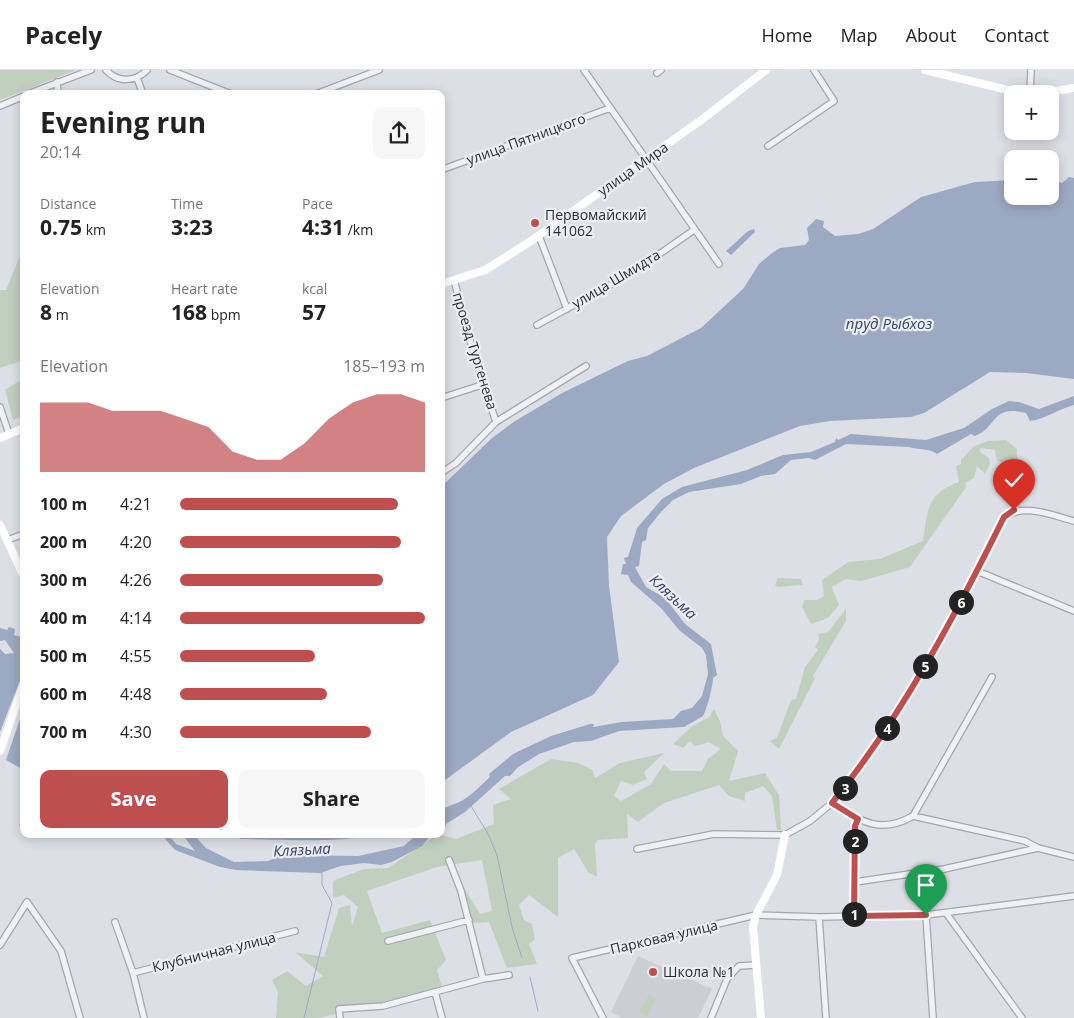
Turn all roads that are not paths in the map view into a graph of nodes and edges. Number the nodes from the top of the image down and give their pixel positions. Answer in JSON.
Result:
{"nodes":[{"id":1,"x":91,"y":70,"type":"edge"},
{"id":2,"x":106,"y":70,"type":"edge"},
{"id":3,"x":148,"y":70,"type":"edge"},
{"id":4,"x":170,"y":70,"type":"edge"},
{"id":5,"x":380,"y":70,"type":"edge"},
{"id":6,"x":584,"y":70,"type":"edge"},
{"id":7,"x":766,"y":70,"type":"edge"},
{"id":8,"x":814,"y":70,"type":"edge"},
{"id":9,"x":925,"y":70,"type":"edge"},
{"id":10,"x":1031,"y":70,"type":"edge"},
{"id":11,"x":137,"y":78,"type":"junction"},
{"id":12,"x":57,"y":82,"type":"junction"},
{"id":13,"x":1030,"y":85,"type":"edge"},
{"id":14,"x":1004,"y":87,"type":"edge"},
{"id":15,"x":1074,"y":88,"type":"edge"},
{"id":16,"x":38,"y":90,"type":"edge"},
{"id":17,"x":58,"y":90,"type":"edge"},
{"id":18,"x":142,"y":90,"type":"edge"},
{"id":19,"x":221,"y":90,"type":"edge"},
{"id":20,"x":327,"y":90,"type":"edge"},
{"id":21,"x":1059,"y":90,"type":"edge"},
{"id":22,"x":20,"y":98,"type":"edge"},
{"id":23,"x":0,"y":106,"type":"edge"},
{"id":24,"x":610,"y":108,"type":"junction"},
{"id":25,"x":768,"y":146,"type":"dead end"},
{"id":26,"x":647,"y":159,"type":"junction"},
{"id":27,"x":445,"y":169,"type":"edge"},
{"id":28,"x":694,"y":230,"type":"junction"},
{"id":29,"x":539,"y":236,"type":"junction"},
{"id":30,"x":720,"y":264,"type":"dead end"},
{"id":31,"x":454,"y":280,"type":"junction"},
{"id":32,"x":445,"y":283,"type":"edge"},
{"id":33,"x":567,"y":309,"type":"junction"},
{"id":34,"x":537,"y":326,"type":"dead end"},
{"id":35,"x":586,"y":366,"type":"dead end"},
{"id":36,"x":485,"y":384,"type":"junction"},
{"id":37,"x":445,"y":397,"type":"edge"},
{"id":38,"x":0,"y":407,"type":"edge"},
{"id":39,"x":496,"y":422,"type":"junction"},
{"id":40,"x":20,"y":430,"type":"edge"},
{"id":41,"x":9,"y":434,"type":"junction"},
{"id":42,"x":0,"y":438,"type":"edge"},
{"id":43,"x":445,"y":471,"type":"edge"},
{"id":44,"x":1074,"y":521,"type":"edge"},
{"id":45,"x":0,"y":525,"type":"edge"},
{"id":46,"x":20,"y":535,"type":"edge"},
{"id":47,"x":7,"y":540,"type":"junction"},
{"id":48,"x":20,"y":568,"type":"edge"},
{"id":49,"x":977,"y":571,"type":"junction"},
{"id":50,"x":1074,"y":611,"type":"edge"},
{"id":51,"x":992,"y":677,"type":"dead end"},
{"id":52,"x":20,"y":694,"type":"edge"},
{"id":53,"x":0,"y":751,"type":"edge"},
{"id":54,"x":832,"y":803,"type":"junction"},
{"id":55,"x":913,"y":816,"type":"junction"},
{"id":56,"x":858,"y":819,"type":"junction"},
{"id":57,"x":785,"y":835,"type":"junction"},
{"id":58,"x":1038,"y":848,"type":"junction"},
{"id":59,"x":637,"y":850,"type":"dead end"},
{"id":60,"x":1074,"y":857,"type":"edge"},
{"id":61,"x":449,"y":860,"type":"dead end"},
{"id":62,"x":855,"y":882,"type":"junction"},
{"id":63,"x":1074,"y":896,"type":"edge"},
{"id":64,"x":946,"y":912,"type":"junction"},
{"id":65,"x":756,"y":915,"type":"junction"},
{"id":66,"x":926,"y":915,"type":"junction"},
{"id":67,"x":854,"y":916,"type":"junction"},
{"id":68,"x":819,"y":917,"type":"junction"},
{"id":69,"x":469,"y":920,"type":"junction"},
{"id":70,"x":115,"y":922,"type":"dead end"},
{"id":71,"x":295,"y":931,"type":"dead end"},
{"id":72,"x":388,"y":941,"type":"dead end"},
{"id":73,"x":0,"y":944,"type":"edge"},
{"id":74,"x":756,"y":965,"type":"junction"},
{"id":75,"x":133,"y":973,"type":"junction"},
{"id":76,"x":509,"y":975,"type":"dead end"},
{"id":77,"x":483,"y":979,"type":"junction"},
{"id":78,"x":435,"y":992,"type":"junction"},
{"id":79,"x":80,"y":1018,"type":"edge"},
{"id":80,"x":144,"y":1018,"type":"edge"},
{"id":81,"x":340,"y":1018,"type":"edge"},
{"id":82,"x":442,"y":1018,"type":"edge"},
{"id":83,"x":603,"y":1018,"type":"edge"},
{"id":84,"x":711,"y":1018,"type":"edge"},
{"id":85,"x":762,"y":1018,"type":"edge"},
{"id":86,"x":826,"y":1018,"type":"edge"},
{"id":87,"x":933,"y":1018,"type":"edge"},
{"id":88,"x":1022,"y":1018,"type":"edge"}],
"edges":[{"from":1,"to":12,"type":"street"},
{"from":2,"to":11,"type":"street"},
{"from":3,"to":11,"type":"street"},
{"from":4,"to":19,"type":"street"},
{"from":5,"to":20,"type":"street"},
{"from":6,"to":24,"type":"street"},
{"from":7,"to":26,"type":"street","name":"улица Мира"},
{"from":8,"to":25,"type":"street"},
{"from":9,"to":14,"type":"street"},
{"from":10,"to":13,"type":"street"},
{"from":11,"to":18,"type":"street"},
{"from":12,"to":16,"type":"street"},
{"from":12,"to":17,"type":"street"},
{"from":15,"to":21,"type":"street"},
{"from":22,"to":23,"type":"street"},
{"from":24,"to":26,"type":"street"},
{"from":24,"to":27,"type":"street","name":"улица Пятницкого"},
{"from":26,"to":28,"type":"street"},
{"from":26,"to":29,"type":"street","name":"улица Мира"},
{"from":28,"to":30,"type":"street"},
{"from":28,"to":33,"type":"street","name":"улица Шмидта"},
{"from":29,"to":31,"type":"street","name":"улица Мира"},
{"from":29,"to":33,"type":"street"},
{"from":31,"to":32,"type":"street","name":"улица Мира"},
{"from":31,"to":36,"type":"street","name":"проезд Тургенева"},
{"from":33,"to":34,"type":"street","name":"улица Шмидта"},
{"from":35,"to":39,"type":"street"},
{"from":36,"to":37,"type":"street"},
{"from":36,"to":39,"type":"street","name":"проезд Тургенева"},
{"from":38,"to":41,"type":"street"},
{"from":39,"to":43,"type":"street"},
{"from":40,"to":41,"type":"street"},
{"from":41,"to":42,"type":"street"},
{"from":44,"to":49,"type":"street"},
{"from":45,"to":47,"type":"street"},
{"from":46,"to":47,"type":"street"},
{"from":47,"to":48,"type":"street"},
{"from":49,"to":50,"type":"street"},
{"from":49,"to":54,"type":"street"},
{"from":51,"to":55,"type":"street"},
{"from":52,"to":53,"type":"street"},
{"from":54,"to":56,"type":"street"},
{"from":54,"to":57,"type":"street"},
{"from":55,"to":56,"type":"street"},
{"from":55,"to":58,"type":"street"},
{"from":56,"to":62,"type":"street"},
{"from":57,"to":59,"type":"street"},
{"from":57,"to":65,"type":"street"},
{"from":58,"to":60,"type":"street"},
{"from":58,"to":62,"type":"street"},
{"from":61,"to":69,"type":"street"},
{"from":62,"to":67,"type":"street"},
{"from":63,"to":64,"type":"street","name":"Парковая улица"},
{"from":64,"to":66,"type":"street","name":"Парковая улица"},
{"from":64,"to":88,"type":"street"},
{"from":65,"to":68,"type":"street","name":"Парковая улица"},
{"from":65,"to":74,"type":"street"},
{"from":65,"to":83,"type":"street","name":"Парковая улица"},
{"from":66,"to":67,"type":"street","name":"Парковая улица"},
{"from":66,"to":87,"type":"street"},
{"from":67,"to":68,"type":"street","name":"Парковая улица"},
{"from":68,"to":86,"type":"street"},
{"from":69,"to":72,"type":"street"},
{"from":69,"to":77,"type":"street"},
{"from":70,"to":75,"type":"street"},
{"from":71,"to":75,"type":"street","name":"Клубничная улица"},
{"from":73,"to":79,"type":"street"},
{"from":74,"to":84,"type":"street"},
{"from":74,"to":85,"type":"street"},
{"from":75,"to":80,"type":"street"},
{"from":76,"to":77,"type":"street"},
{"from":77,"to":78,"type":"street"},
{"from":78,"to":81,"type":"street"},
{"from":78,"to":82,"type":"street"}]}
